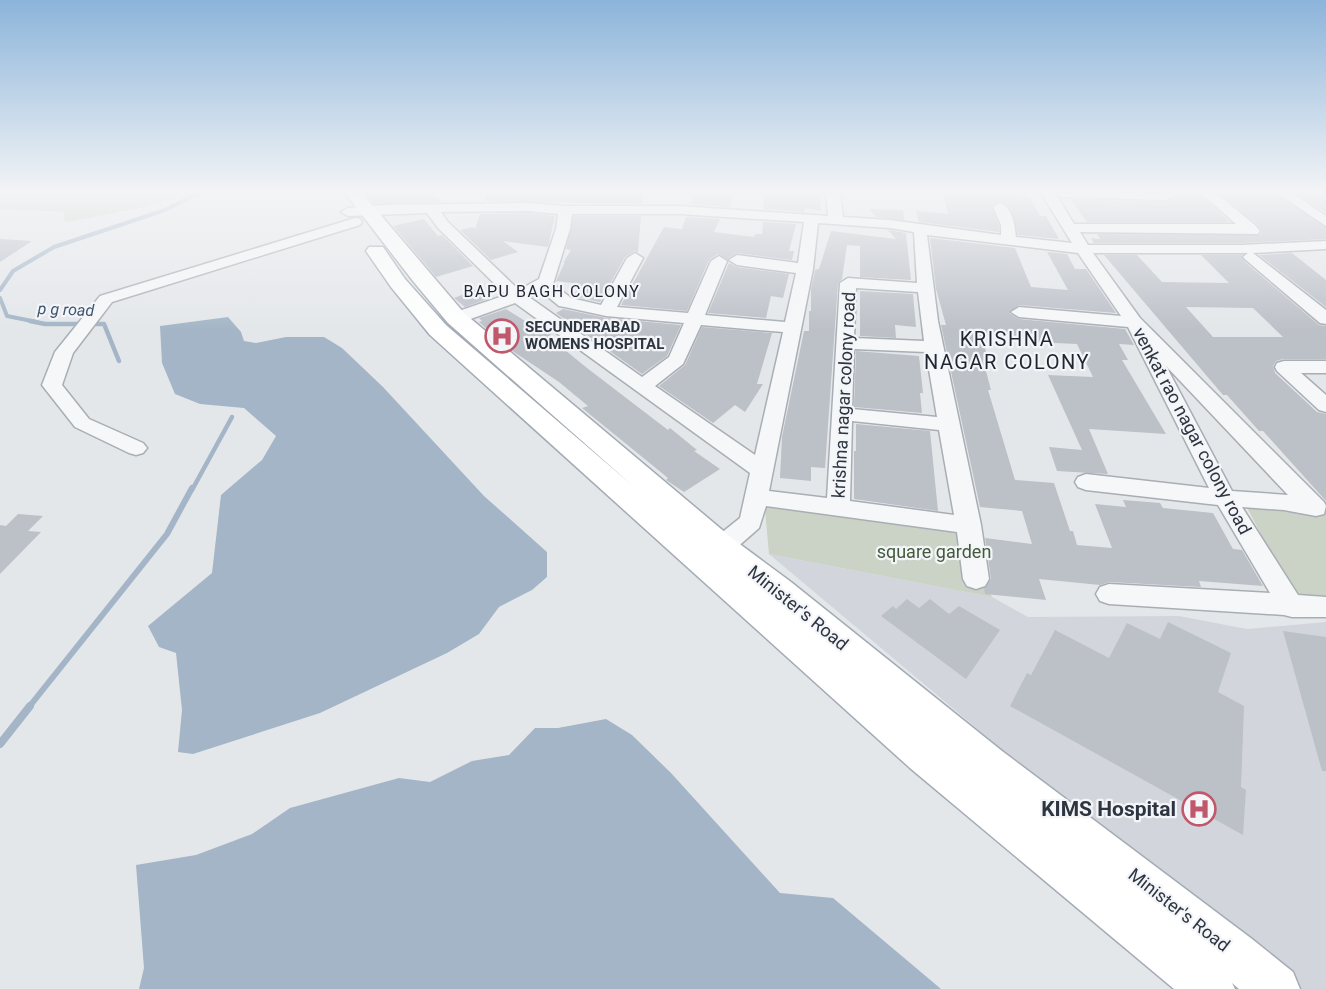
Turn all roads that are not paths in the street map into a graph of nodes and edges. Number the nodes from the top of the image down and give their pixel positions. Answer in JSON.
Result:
{"nodes":[{"id":1,"x":268,"y":239,"type":"edge"},
{"id":2,"x":372,"y":239,"type":"edge"},
{"id":3,"x":383,"y":239,"type":"edge"},
{"id":4,"x":458,"y":239,"type":"edge"},
{"id":5,"x":560,"y":239,"type":"edge"},
{"id":6,"x":809,"y":239,"type":"edge"},
{"id":7,"x":920,"y":239,"type":"edge"},
{"id":8,"x":965,"y":239,"type":"edge"},
{"id":9,"x":997,"y":239,"type":"edge"},
{"id":10,"x":1077,"y":239,"type":"edge"},
{"id":11,"x":1262,"y":239,"type":"edge"},
{"id":12,"x":1009,"y":241,"type":"joint"},
{"id":13,"x":1326,"y":245,"type":"edge"},
{"id":14,"x":1272,"y":248,"type":"junction"},
{"id":15,"x":1085,"y":253,"type":"junction"},
{"id":16,"x":1326,"y":253,"type":"edge"},
{"id":17,"x":1251,"y":257,"type":"junction"},
{"id":18,"x":635,"y":258,"type":"dead end"},
{"id":19,"x":737,"y":260,"type":"dead end"},
{"id":20,"x":719,"y":261,"type":"dead end"},
{"id":21,"x":805,"y":269,"type":"junction"},
{"id":22,"x":544,"y":285,"type":"junction"},
{"id":23,"x":924,"y":288,"type":"junction"},
{"id":24,"x":517,"y":297,"type":"junction"},
{"id":25,"x":566,"y":302,"type":"junction"},
{"id":26,"x":606,"y":311,"type":"junction"},
{"id":27,"x":1019,"y":312,"type":"dead end"},
{"id":28,"x":540,"y":314,"type":"junction"},
{"id":29,"x":456,"y":318,"type":"junction"},
{"id":30,"x":694,"y":318,"type":"junction"},
{"id":31,"x":1326,"y":319,"type":"edge"},
{"id":32,"x":1134,"y":322,"type":"junction"},
{"id":33,"x":792,"y":328,"type":"junction"},
{"id":34,"x":845,"y":343,"type":"junction"},
{"id":35,"x":934,"y":347,"type":"junction"},
{"id":36,"x":1326,"y":367,"type":"edge"},
{"id":37,"x":641,"y":387,"type":"junction"},
{"id":38,"x":1326,"y":406,"type":"edge"},
{"id":39,"x":842,"y":414,"type":"junction"},
{"id":40,"x":948,"y":424,"type":"junction"},
{"id":41,"x":136,"y":448,"type":"dead end"},
{"id":42,"x":762,"y":471,"type":"junction"},
{"id":43,"x":1086,"y":482,"type":"dead end"},
{"id":44,"x":756,"y":497,"type":"junction"},
{"id":45,"x":1225,"y":498,"type":"junction"},
{"id":46,"x":1319,"y":508,"type":"edge"},
{"id":47,"x":838,"y":509,"type":"junction"},
{"id":48,"x":969,"y":525,"type":"junction"},
{"id":49,"x":711,"y":555,"type":"junction"},
{"id":50,"x":976,"y":579,"type":"dead end"},
{"id":51,"x":1109,"y":594,"type":"dead end"},
{"id":52,"x":1292,"y":607,"type":"junction"},
{"id":53,"x":1326,"y":608,"type":"edge"},
{"id":54,"x":1211,"y":989,"type":"edge"},
{"id":55,"x":1276,"y":989,"type":"edge"}],
"edges":[{"from":1,"to":41,"type":"street"},
{"from":2,"to":49,"type":"main road","name":"Minister's Road"},
{"from":3,"to":29,"type":"main road","name":"Minister's Road"},
{"from":4,"to":24,"type":"street"},
{"from":5,"to":22,"type":"street"},
{"from":6,"to":21,"type":"street"},
{"from":7,"to":23,"type":"street"},
{"from":8,"to":15,"type":"street"},
{"from":9,"to":12,"type":"street"},
{"from":10,"to":15,"type":"street","name":"venkat rao nagar colony road"},
{"from":11,"to":14,"type":"street"},
{"from":12,"to":15,"type":"street"},
{"from":13,"to":14,"type":"street"},
{"from":14,"to":15,"type":"street"},
{"from":15,"to":17,"type":"street"},
{"from":15,"to":32,"type":"street","name":"venkat rao nagar colony road"},
{"from":16,"to":17,"type":"street"},
{"from":17,"to":31,"type":"street"},
{"from":18,"to":26,"type":"street"},
{"from":19,"to":21,"type":"street"},
{"from":20,"to":30,"type":"street"},
{"from":21,"to":33,"type":"street"},
{"from":22,"to":24,"type":"street"},
{"from":22,"to":25,"type":"street"},
{"from":23,"to":34,"type":"street","name":"krishna nagar colony road"},
{"from":23,"to":35,"type":"street"},
{"from":24,"to":28,"type":"street"},
{"from":24,"to":29,"type":"street"},
{"from":25,"to":26,"type":"street"},
{"from":25,"to":28,"type":"street"},
{"from":26,"to":30,"type":"street"},
{"from":27,"to":32,"type":"street"},
{"from":28,"to":37,"type":"street"},
{"from":29,"to":49,"type":"main road","name":"Minister's Road"},
{"from":30,"to":33,"type":"street"},
{"from":30,"to":37,"type":"street"},
{"from":32,"to":45,"type":"street","name":"venkat rao nagar colony road"},
{"from":32,"to":46,"type":"street"},
{"from":33,"to":42,"type":"street"},
{"from":34,"to":35,"type":"street"},
{"from":34,"to":39,"type":"street","name":"krishna nagar colony road"},
{"from":35,"to":40,"type":"street"},
{"from":36,"to":38,"type":"street"},
{"from":37,"to":42,"type":"street"},
{"from":39,"to":40,"type":"street"},
{"from":39,"to":47,"type":"street","name":"krishna nagar colony road"},
{"from":40,"to":48,"type":"street"},
{"from":42,"to":44,"type":"street"},
{"from":43,"to":45,"type":"street"},
{"from":44,"to":47,"type":"street"},
{"from":44,"to":49,"type":"street"},
{"from":45,"to":46,"type":"street"},
{"from":45,"to":52,"type":"street","name":"venkat rao nagar colony road"},
{"from":47,"to":48,"type":"street"},
{"from":48,"to":50,"type":"street"},
{"from":49,"to":54,"type":"main road","name":"Minister's Road"},
{"from":49,"to":55,"type":"main road","name":"Minister's Road"},
{"from":51,"to":52,"type":"street"},
{"from":52,"to":53,"type":"street"}]}
